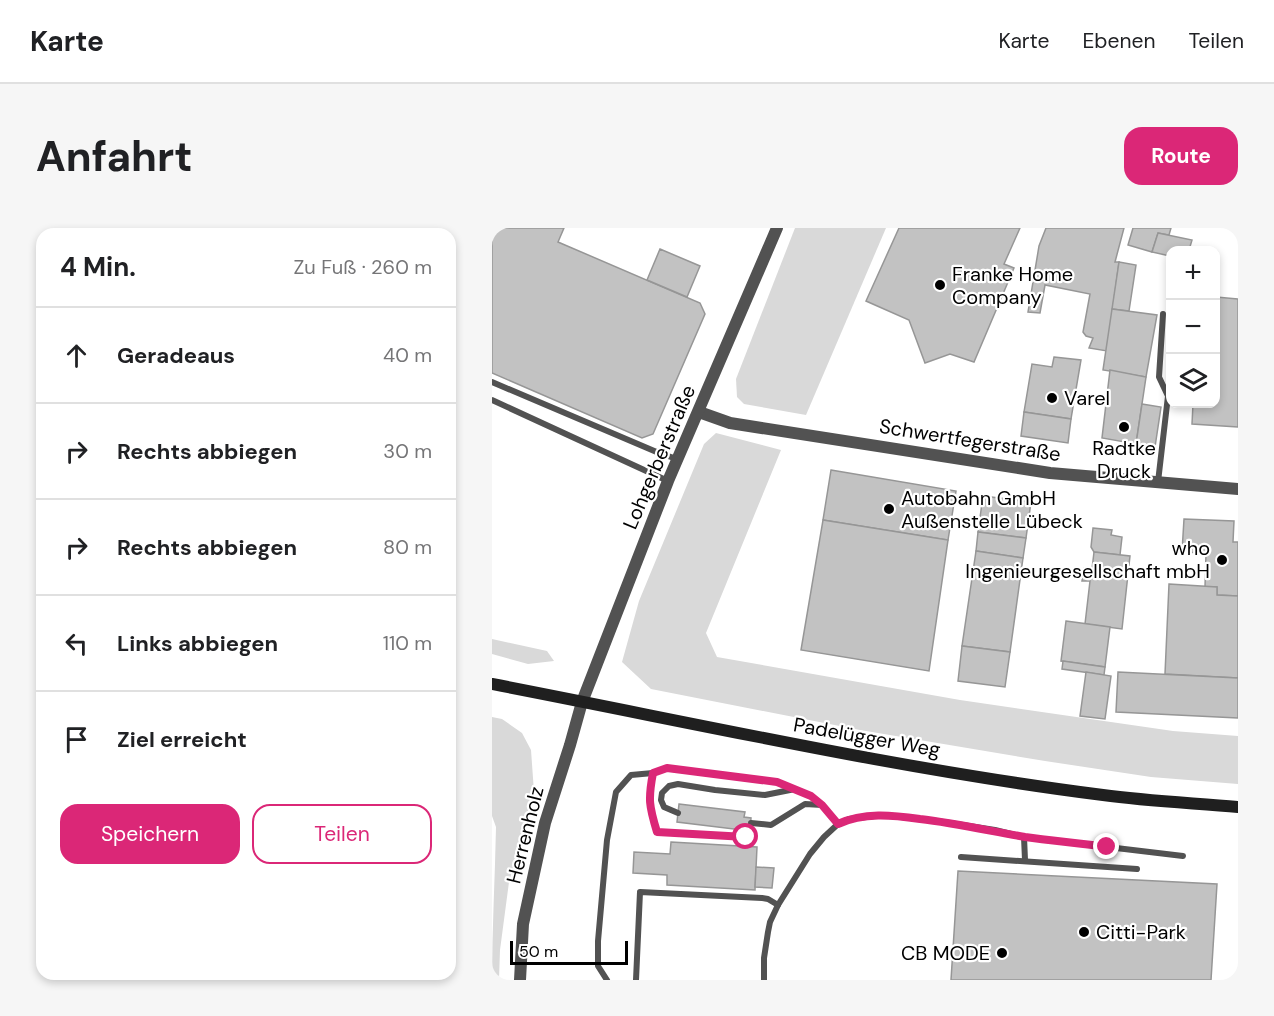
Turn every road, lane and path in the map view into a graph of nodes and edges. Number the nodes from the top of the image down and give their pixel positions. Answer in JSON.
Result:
{"nodes":[{"id":1,"x":777,"y":228,"type":"edge"},
{"id":2,"x":1162,"y":314,"type":"dead end"},
{"id":3,"x":492,"y":382,"type":"edge"},
{"id":4,"x":492,"y":400,"type":"edge"},
{"id":5,"x":699,"y":412,"type":"junction"},
{"id":6,"x":678,"y":459,"type":"junction"},
{"id":7,"x":668,"y":481,"type":"junction"},
{"id":8,"x":1158,"y":483,"type":"junction"},
{"id":9,"x":1238,"y":489,"type":"edge"},
{"id":10,"x":492,"y":684,"type":"edge"},
{"id":11,"x":582,"y":702,"type":"junction"},
{"id":12,"x":653,"y":773,"type":"junction"},
{"id":13,"x":796,"y":789,"type":"junction"},
{"id":14,"x":822,"y":805,"type":"junction"},
{"id":15,"x":1238,"y":807,"type":"edge"},
{"id":16,"x":678,"y":813,"type":"dead end"},
{"id":17,"x":751,"y":823,"type":"dead end"},
{"id":18,"x":838,"y":824,"type":"junction"},
{"id":19,"x":746,"y":837,"type":"dead end"},
{"id":20,"x":1024,"y":837,"type":"junction"},
{"id":21,"x":1183,"y":856,"type":"dead end"},
{"id":22,"x":962,"y":857,"type":"dead end"},
{"id":23,"x":1024,"y":860,"type":"junction"},
{"id":24,"x":1137,"y":869,"type":"dead end"},
{"id":25,"x":778,"y":905,"type":"junction"},
{"id":26,"x":520,"y":980,"type":"edge"},
{"id":27,"x":606,"y":980,"type":"edge"},
{"id":28,"x":636,"y":980,"type":"edge"},
{"id":29,"x":764,"y":980,"type":"edge"}],
"edges":[{"from":1,"to":5,"type":"street","name":"Lohgerberstraße"},
{"from":2,"to":8,"type":"lane"},
{"from":3,"to":6,"type":"lane"},
{"from":4,"to":7,"type":"lane"},
{"from":5,"to":6,"type":"street","name":"Lohgerberstraße"},
{"from":5,"to":8,"type":"street","name":"Schwertfegerstraße"},
{"from":6,"to":7,"type":"street","name":"Lohgerberstraße"},
{"from":7,"to":11,"type":"street","name":"Lohgerberstraße"},
{"from":8,"to":9,"type":"street","name":"Schwertfegerstraße"},
{"from":10,"to":11,"type":"main road","name":"Padelügger Weg"},
{"from":11,"to":15,"type":"main road","name":"Padelügger Weg"},
{"from":11,"to":26,"type":"street","name":"Herrenholz"},
{"from":12,"to":13,"type":"lane"},
{"from":12,"to":19,"type":"lane"},
{"from":12,"to":27,"type":"lane"},
{"from":13,"to":14,"type":"lane"},
{"from":13,"to":16,"type":"lane"},
{"from":14,"to":17,"type":"lane"},
{"from":14,"to":18,"type":"lane"},
{"from":18,"to":20,"type":"lane"},
{"from":18,"to":25,"type":"lane"},
{"from":20,"to":21,"type":"lane"},
{"from":20,"to":23,"type":"lane"},
{"from":22,"to":23,"type":"lane"},
{"from":23,"to":24,"type":"lane"},
{"from":25,"to":28,"type":"lane"},
{"from":25,"to":29,"type":"lane"}]}
